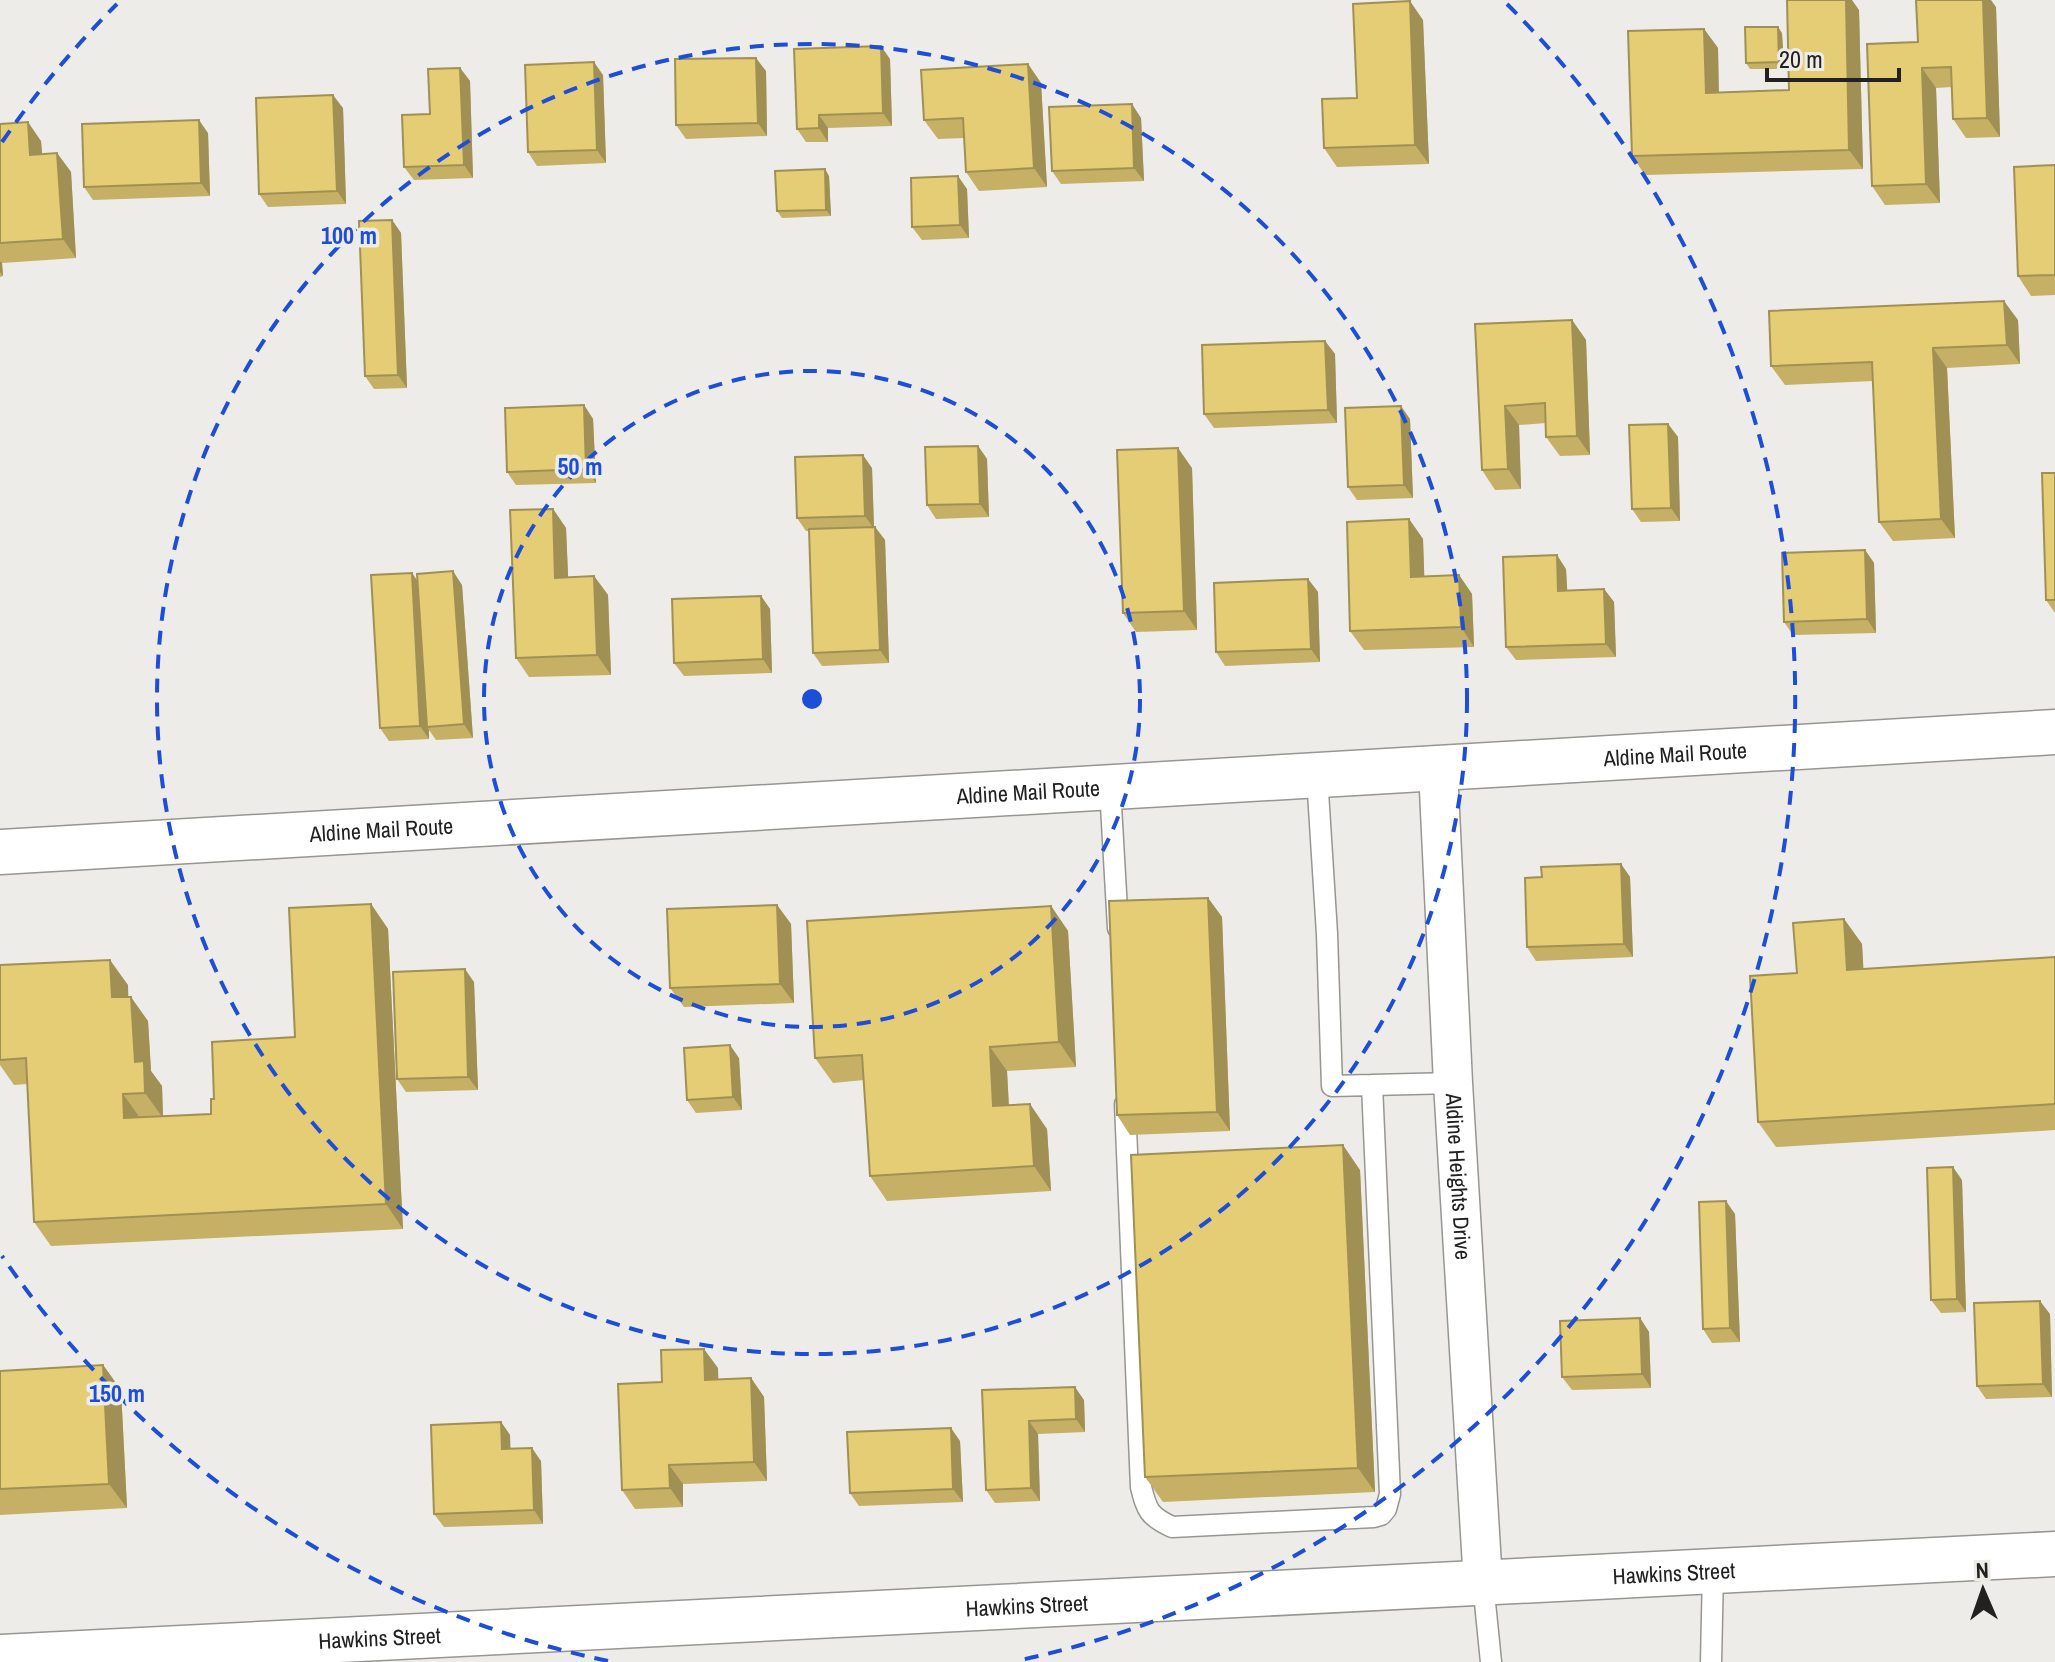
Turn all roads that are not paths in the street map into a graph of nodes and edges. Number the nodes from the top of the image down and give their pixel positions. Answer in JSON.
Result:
{"nodes":[{"id":1,"x":2055,"y":732,"type":"edge"},
{"id":2,"x":1438,"y":769,"type":"junction"},
{"id":3,"x":1317,"y":776,"type":"junction"},
{"id":4,"x":1110,"y":788,"type":"junction"},
{"id":5,"x":0,"y":852,"type":"edge"},
{"id":6,"x":1119,"y":946,"type":"edge"},
{"id":7,"x":1453,"y":1083,"type":"junction"},
{"id":8,"x":1372,"y":1085,"type":"junction"},
{"id":9,"x":1125,"y":1088,"type":"edge"},
{"id":10,"x":2055,"y":1554,"type":"edge"},
{"id":11,"x":1713,"y":1571,"type":"junction"},
{"id":12,"x":1483,"y":1583,"type":"junction"},
{"id":13,"x":0,"y":1657,"type":"edge"},
{"id":14,"x":1491,"y":1662,"type":"edge"},
{"id":15,"x":1711,"y":1662,"type":"edge"}],
"edges":[{"from":1,"to":2,"type":"main road","name":"Aldine Mail Route"},
{"from":2,"to":3,"type":"main road","name":"Aldine Mail Route"},
{"from":2,"to":7,"type":"street","name":"Aldine Heights Drive"},
{"from":3,"to":4,"type":"main road","name":"Aldine Mail Route"},
{"from":3,"to":8,"type":"lane"},
{"from":4,"to":5,"type":"main road","name":"Aldine Mail Route"},
{"from":4,"to":6,"type":"lane"},
{"from":7,"to":8,"type":"lane"},
{"from":7,"to":12,"type":"street","name":"Aldine Heights Drive"},
{"from":8,"to":9,"type":"lane"},
{"from":10,"to":11,"type":"main road","name":"Hawkins Street"},
{"from":11,"to":12,"type":"main road","name":"Hawkins Street"},
{"from":11,"to":15,"type":"lane"},
{"from":12,"to":13,"type":"main road","name":"Hawkins Street"},
{"from":12,"to":14,"type":"lane"}]}
